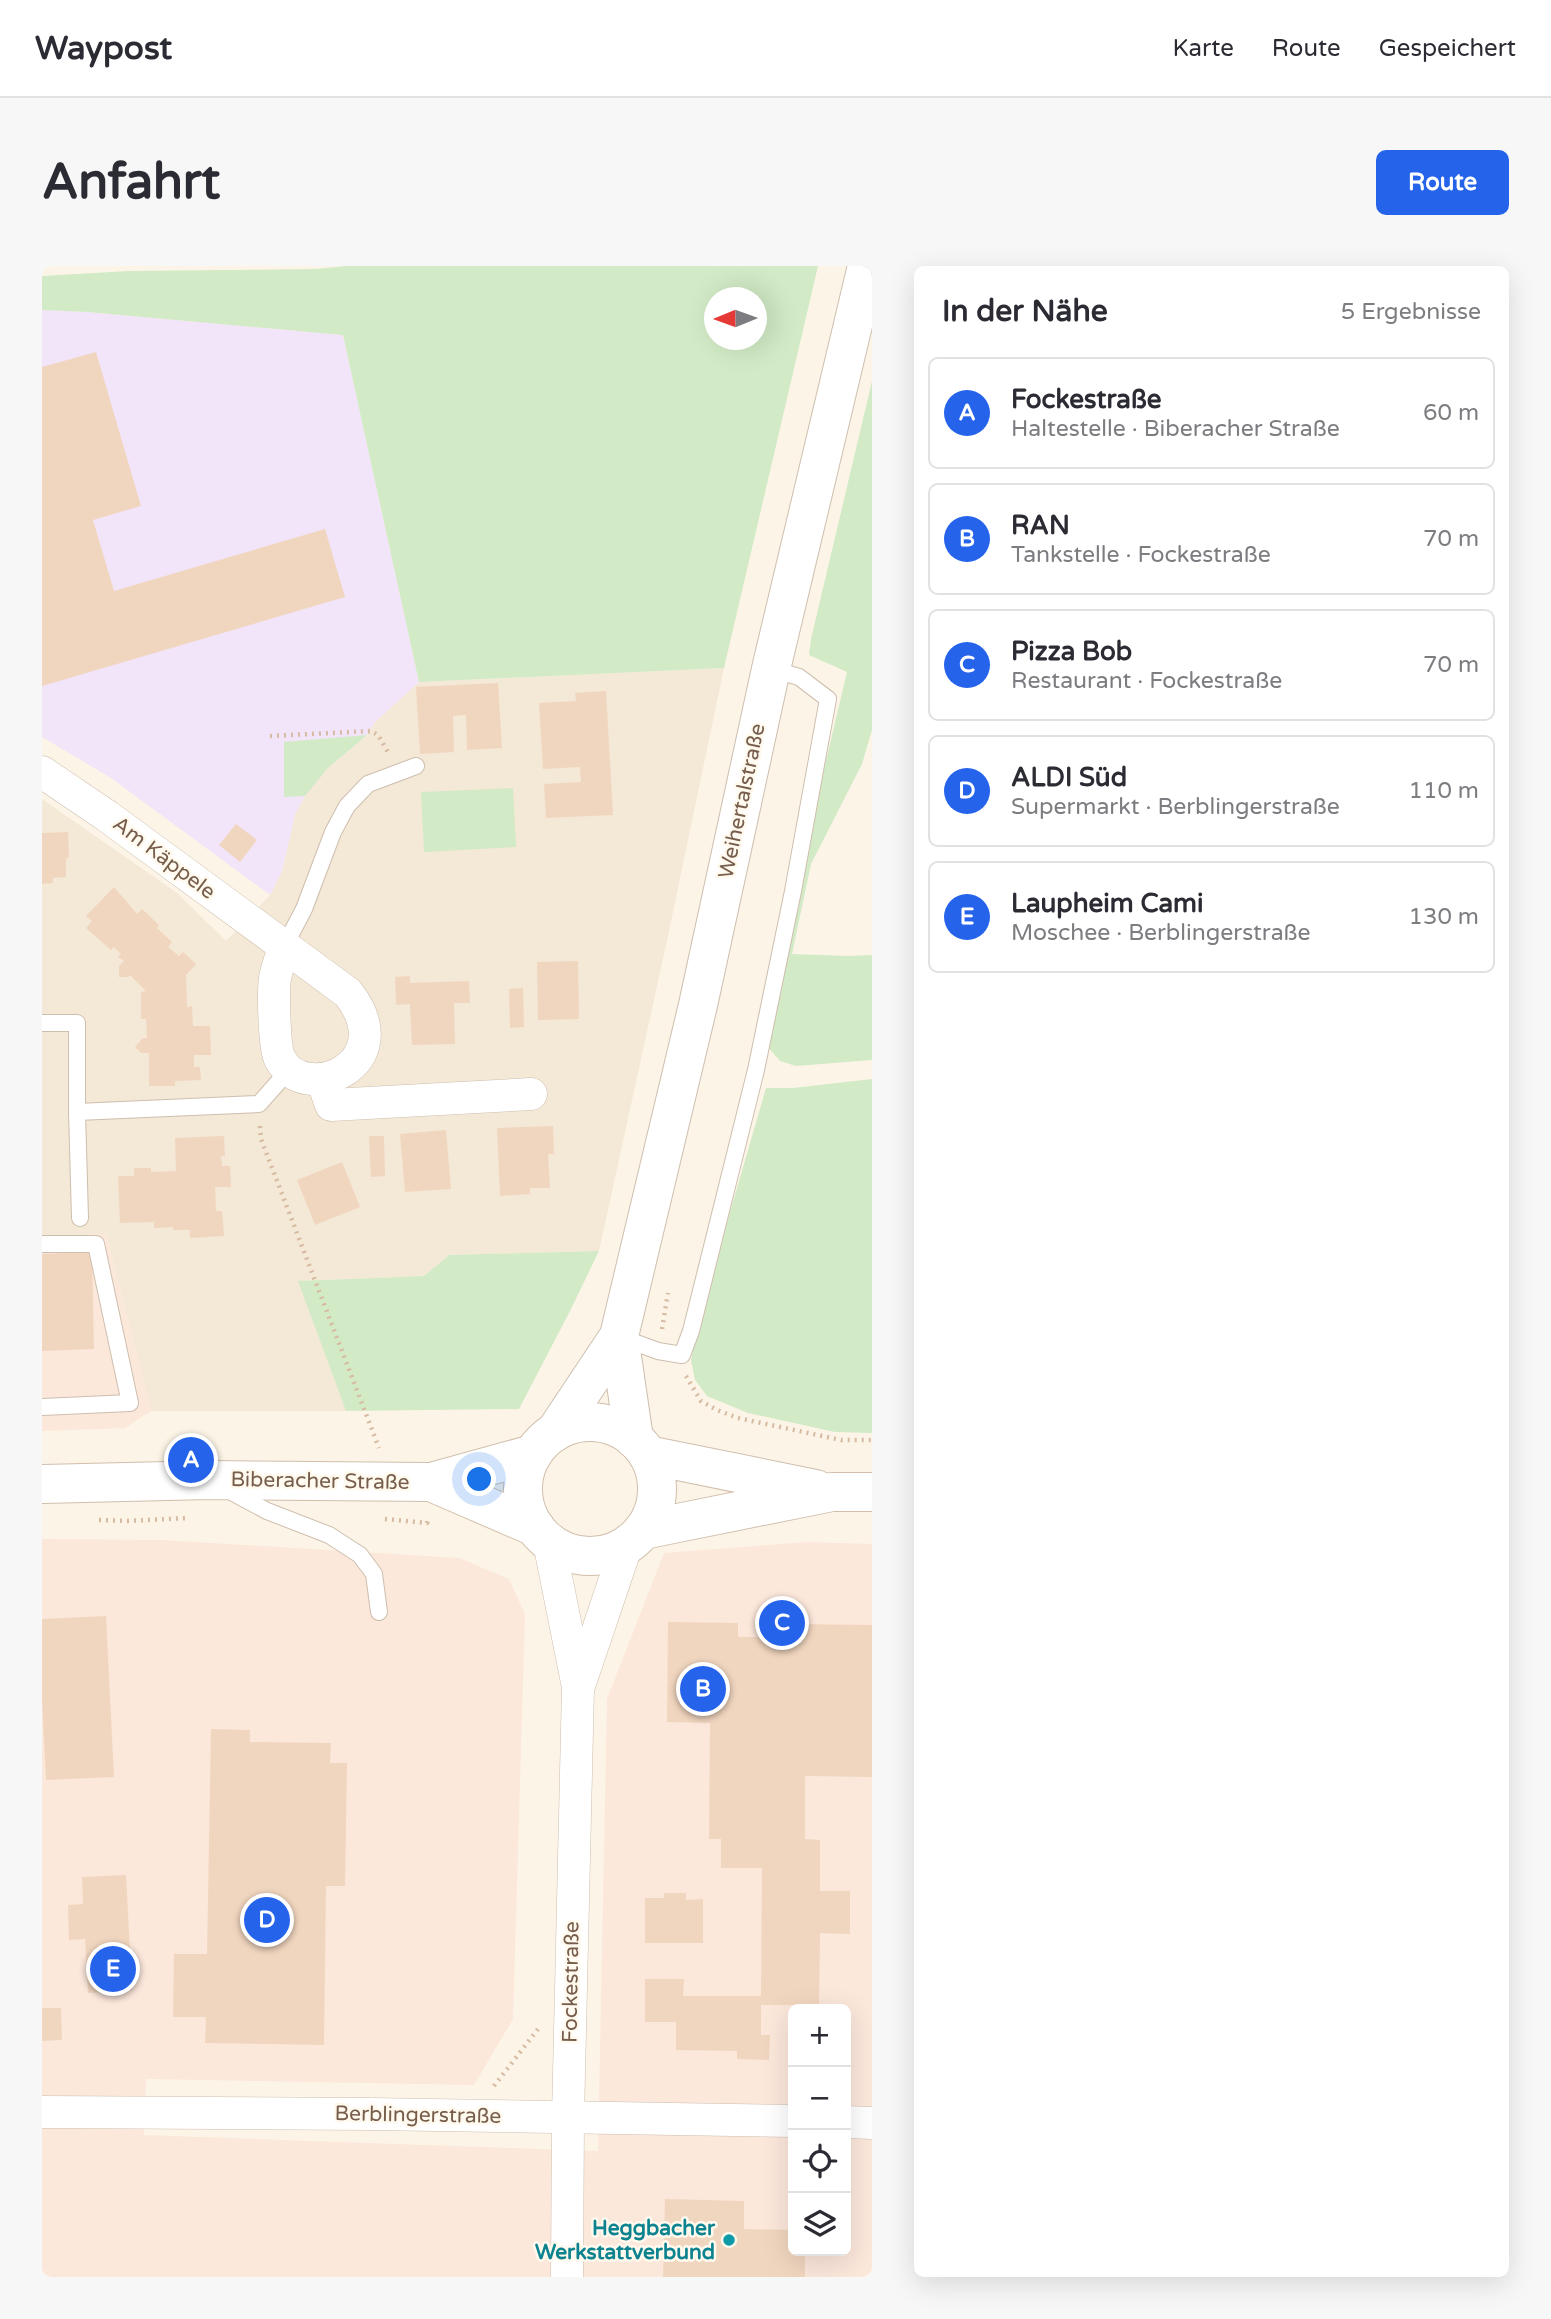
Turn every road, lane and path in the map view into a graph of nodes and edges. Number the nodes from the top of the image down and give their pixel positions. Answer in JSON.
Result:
{"nodes":[{"id":1,"x":867,"y":266,"type":"edge"},
{"id":2,"x":771,"y":669,"type":"junction"},
{"id":3,"x":270,"y":736,"type":"dead end"},
{"id":4,"x":416,"y":766,"type":"dead end"},
{"id":5,"x":42,"y":772,"type":"edge"},
{"id":6,"x":400,"y":772,"type":"junction"},
{"id":7,"x":284,"y":947,"type":"junction"},
{"id":8,"x":42,"y":1023,"type":"edge"},
{"id":9,"x":289,"y":1070,"type":"junction"},
{"id":10,"x":322,"y":1079,"type":"junction"},
{"id":11,"x":531,"y":1094,"type":"dead end"},
{"id":12,"x":258,"y":1104,"type":"junction"},
{"id":13,"x":77,"y":1112,"type":"junction"},
{"id":14,"x":80,"y":1218,"type":"dead end"},
{"id":15,"x":42,"y":1244,"type":"edge"},
{"id":16,"x":619,"y":1336,"type":"junction"},
{"id":17,"x":682,"y":1355,"type":"junction"},
{"id":18,"x":42,"y":1407,"type":"edge"},
{"id":19,"x":872,"y":1440,"type":"edge"},
{"id":20,"x":544,"y":1443,"type":"junction"},
{"id":21,"x":641,"y":1447,"type":"junction"},
{"id":22,"x":380,"y":1451,"type":"dead end"},
{"id":23,"x":209,"y":1480,"type":"junction"},
{"id":24,"x":430,"y":1482,"type":"junction"},
{"id":25,"x":42,"y":1484,"type":"edge"},
{"id":26,"x":832,"y":1492,"type":"junction"},
{"id":27,"x":872,"y":1492,"type":"edge"},
{"id":28,"x":427,"y":1523,"type":"dead end"},
{"id":29,"x":436,"y":1524,"type":"dead end"},
{"id":30,"x":542,"y":1534,"type":"junction"},
{"id":31,"x":635,"y":1537,"type":"junction"},
{"id":32,"x":379,"y":1612,"type":"dead end"},
{"id":33,"x":578,"y":1687,"type":"junction"},
{"id":34,"x":540,"y":2020,"type":"dead end"},
{"id":35,"x":42,"y":2112,"type":"edge"},
{"id":36,"x":470,"y":2115,"type":"junction"},
{"id":37,"x":568,"y":2117,"type":"junction"},
{"id":38,"x":788,"y":2121,"type":"edge"},
{"id":39,"x":851,"y":2122,"type":"edge"},
{"id":40,"x":872,"y":2123,"type":"edge"},
{"id":41,"x":567,"y":2277,"type":"edge"}],
"edges":[{"from":1,"to":2,"type":"main road","name":"Weihertalstraße"},
{"from":2,"to":16,"type":"main road","name":"Weihertalstraße"},
{"from":2,"to":17,"type":"lane"},
{"from":3,"to":6,"type":"path"},
{"from":4,"to":6,"type":"lane"},
{"from":5,"to":7,"type":"street","name":"Am Käppele"},
{"from":6,"to":7,"type":"lane"},
{"from":7,"to":9,"type":"street"},
{"from":7,"to":10,"type":"street","name":"Am Käppele"},
{"from":8,"to":13,"type":"lane"},
{"from":9,"to":10,"type":"street"},
{"from":9,"to":12,"type":"lane"},
{"from":10,"to":11,"type":"street"},
{"from":12,"to":13,"type":"lane"},
{"from":12,"to":22,"type":"path"},
{"from":13,"to":14,"type":"lane"},
{"from":15,"to":18,"type":"lane"},
{"from":16,"to":17,"type":"lane"},
{"from":16,"to":20,"type":"main road","name":"Weihertalstraße"},
{"from":16,"to":21,"type":"main road","name":"Weihertalstraße"},
{"from":17,"to":19,"type":"path"},
{"from":20,"to":21,"type":"main road"},
{"from":20,"to":24,"type":"main road","name":"Biberacher Straße"},
{"from":20,"to":30,"type":"main road"},
{"from":21,"to":26,"type":"main road"},
{"from":21,"to":31,"type":"main road"},
{"from":23,"to":24,"type":"main road","name":"Biberacher Straße"},
{"from":23,"to":25,"type":"main road","name":"Biberacher Straße"},
{"from":23,"to":32,"type":"lane"},
{"from":24,"to":30,"type":"main road","name":"Biberacher Straße"},
{"from":26,"to":27,"type":"main road"},
{"from":26,"to":31,"type":"main road"},
{"from":28,"to":29,"type":"path"},
{"from":30,"to":31,"type":"main road"},
{"from":30,"to":33,"type":"street","name":"Fockestraße"},
{"from":31,"to":33,"type":"street","name":"Fockestraße"},
{"from":33,"to":37,"type":"street","name":"Fockestraße"},
{"from":34,"to":36,"type":"path"},
{"from":35,"to":36,"type":"street","name":"Berblingerstraße"},
{"from":36,"to":37,"type":"street","name":"Berblingerstraße"},
{"from":37,"to":38,"type":"street","name":"Berblingerstraße"},
{"from":37,"to":41,"type":"street","name":"Fockestraße"},
{"from":39,"to":40,"type":"street"}]}
